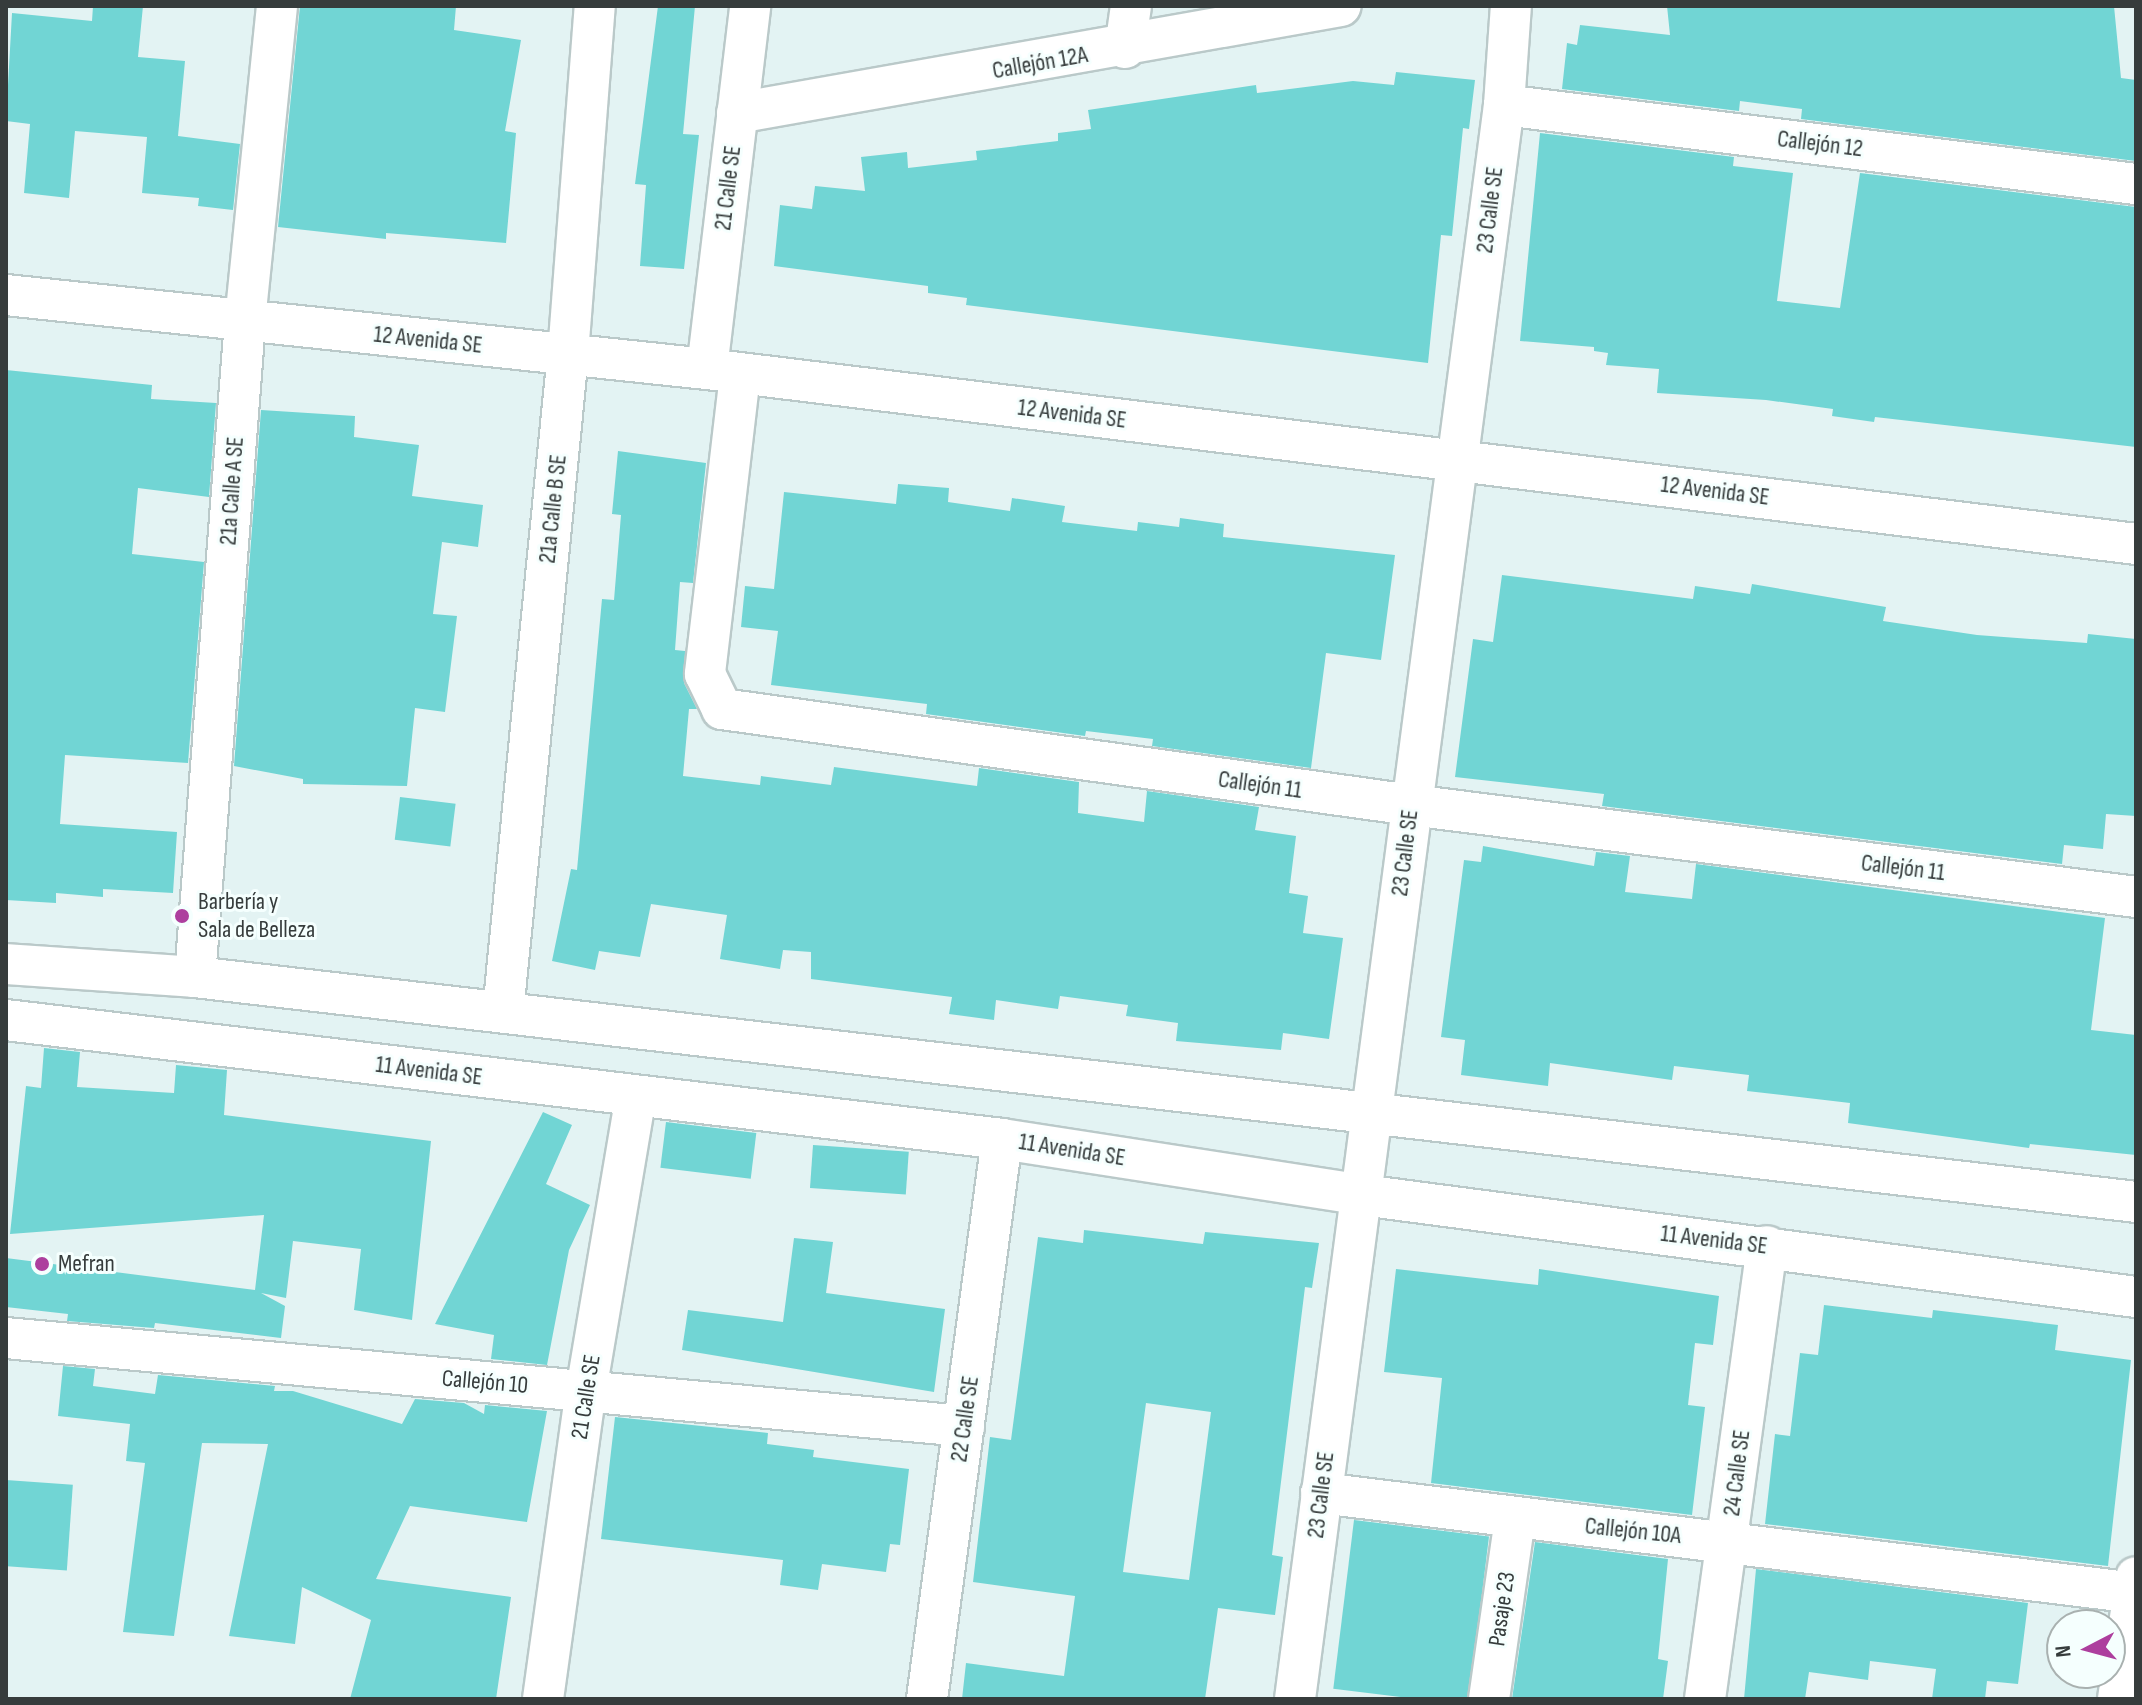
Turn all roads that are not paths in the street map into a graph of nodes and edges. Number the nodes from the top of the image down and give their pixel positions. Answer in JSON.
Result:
{"nodes":[{"id":1,"x":277,"y":6,"type":"edge"},
{"id":2,"x":595,"y":6,"type":"edge"},
{"id":3,"x":750,"y":6,"type":"edge"},
{"id":4,"x":1131,"y":6,"type":"edge"},
{"id":5,"x":1341,"y":6,"type":"edge"},
{"id":6,"x":1511,"y":6,"type":"edge"},
{"id":7,"x":1125,"y":48,"type":"junction"},
{"id":8,"x":1504,"y":105,"type":"junction"},
{"id":9,"x":737,"y":113,"type":"junction"},
{"id":10,"x":2136,"y":184,"type":"edge"},
{"id":11,"x":6,"y":295,"type":"edge"},
{"id":12,"x":245,"y":321,"type":"junction"},
{"id":13,"x":568,"y":354,"type":"junction"},
{"id":14,"x":724,"y":372,"type":"junction"},
{"id":15,"x":1458,"y":459,"type":"junction"},
{"id":16,"x":2136,"y":544,"type":"edge"},
{"id":17,"x":1411,"y":805,"type":"junction"},
{"id":18,"x":2136,"y":897,"type":"edge"},
{"id":19,"x":6,"y":964,"type":"edge"},
{"id":20,"x":195,"y":977,"type":"junction"},
{"id":21,"x":503,"y":1012,"type":"junction"},
{"id":22,"x":6,"y":1020,"type":"edge"},
{"id":23,"x":584,"y":1022,"type":"junction"},
{"id":24,"x":573,"y":1088,"type":"junction"},
{"id":25,"x":636,"y":1096,"type":"junction"},
{"id":26,"x":1371,"y":1113,"type":"junction"},
{"id":27,"x":1002,"y":1139,"type":"junction"},
{"id":28,"x":1362,"y":1195,"type":"junction"},
{"id":29,"x":2136,"y":1202,"type":"edge"},
{"id":30,"x":1767,"y":1246,"type":"junction"},
{"id":31,"x":2136,"y":1297,"type":"edge"},
{"id":32,"x":6,"y":1338,"type":"edge"},
{"id":33,"x":586,"y":1391,"type":"junction"},
{"id":34,"x":964,"y":1426,"type":"junction"},
{"id":35,"x":1321,"y":1493,"type":"junction"},
{"id":36,"x":1515,"y":1518,"type":"junction"},
{"id":37,"x":1729,"y":1542,"type":"junction"},
{"id":38,"x":2135,"y":1588,"type":"edge"},
{"id":39,"x":543,"y":1699,"type":"edge"},
{"id":40,"x":927,"y":1699,"type":"edge"},
{"id":41,"x":1295,"y":1699,"type":"edge"},
{"id":42,"x":1489,"y":1699,"type":"edge"},
{"id":43,"x":1705,"y":1699,"type":"edge"},
{"id":44,"x":2118,"y":1699,"type":"edge"}],
"edges":[{"from":1,"to":12,"type":"street","name":"21a Calle A SE"},
{"from":2,"to":13,"type":"street","name":"21a Calle B SE"},
{"from":3,"to":9,"type":"street","name":"21 Calle SE"},
{"from":4,"to":7,"type":"street"},
{"from":5,"to":7,"type":"street","name":"Callejón 12A"},
{"from":6,"to":8,"type":"street","name":"23 Calle SE"},
{"from":7,"to":9,"type":"street","name":"Callejón 12A"},
{"from":8,"to":10,"type":"street","name":"Callejón 12"},
{"from":8,"to":15,"type":"street","name":"23 Calle SE"},
{"from":9,"to":14,"type":"street","name":"21 Calle SE"},
{"from":11,"to":12,"type":"street","name":"12 Avenida SE"},
{"from":12,"to":13,"type":"street","name":"12 Avenida SE"},
{"from":12,"to":20,"type":"street","name":"21a Calle A SE"},
{"from":13,"to":14,"type":"street","name":"12 Avenida SE"},
{"from":13,"to":21,"type":"street","name":"21a Calle B SE"},
{"from":14,"to":15,"type":"street","name":"12 Avenida SE"},
{"from":14,"to":17,"type":"street","name":"Callejón 11"},
{"from":15,"to":16,"type":"street","name":"12 Avenida SE"},
{"from":15,"to":17,"type":"street","name":"23 Calle SE"},
{"from":17,"to":18,"type":"street","name":"Callejón 11"},
{"from":17,"to":26,"type":"street","name":"23 Calle SE"},
{"from":19,"to":20,"type":"street"},
{"from":20,"to":21,"type":"street"},
{"from":21,"to":23,"type":"street"},
{"from":22,"to":24,"type":"street","name":"11 Avenida SE"},
{"from":23,"to":24,"type":"street"},
{"from":23,"to":26,"type":"street"},
{"from":24,"to":25,"type":"street","name":"11 Avenida SE"},
{"from":25,"to":27,"type":"street","name":"11 Avenida SE"},
{"from":25,"to":33,"type":"street","name":"21 Calle SE"},
{"from":26,"to":28,"type":"street","name":"23 Calle SE"},
{"from":26,"to":29,"type":"street"},
{"from":27,"to":28,"type":"street","name":"11 Avenida SE"},
{"from":27,"to":34,"type":"street","name":"22 Calle SE"},
{"from":28,"to":30,"type":"street","name":"11 Avenida SE"},
{"from":28,"to":35,"type":"street","name":"23 Calle SE"},
{"from":30,"to":31,"type":"street","name":"11 Avenida SE"},
{"from":30,"to":37,"type":"street","name":"24 Calle SE"},
{"from":32,"to":33,"type":"street","name":"Callejón 10"},
{"from":33,"to":34,"type":"street","name":"Callejón 10"},
{"from":33,"to":39,"type":"street","name":"21 Calle SE"},
{"from":34,"to":40,"type":"street","name":"22 Calle SE"},
{"from":35,"to":36,"type":"street","name":"Callejón 10A"},
{"from":35,"to":41,"type":"street","name":"23 Calle SE"},
{"from":36,"to":37,"type":"street","name":"Callejón 10A"},
{"from":36,"to":42,"type":"street","name":"Pasaje 23"},
{"from":37,"to":38,"type":"street","name":"Callejón 10A"},
{"from":37,"to":43,"type":"street","name":"24 Calle SE"},
{"from":38,"to":44,"type":"street"}]}
